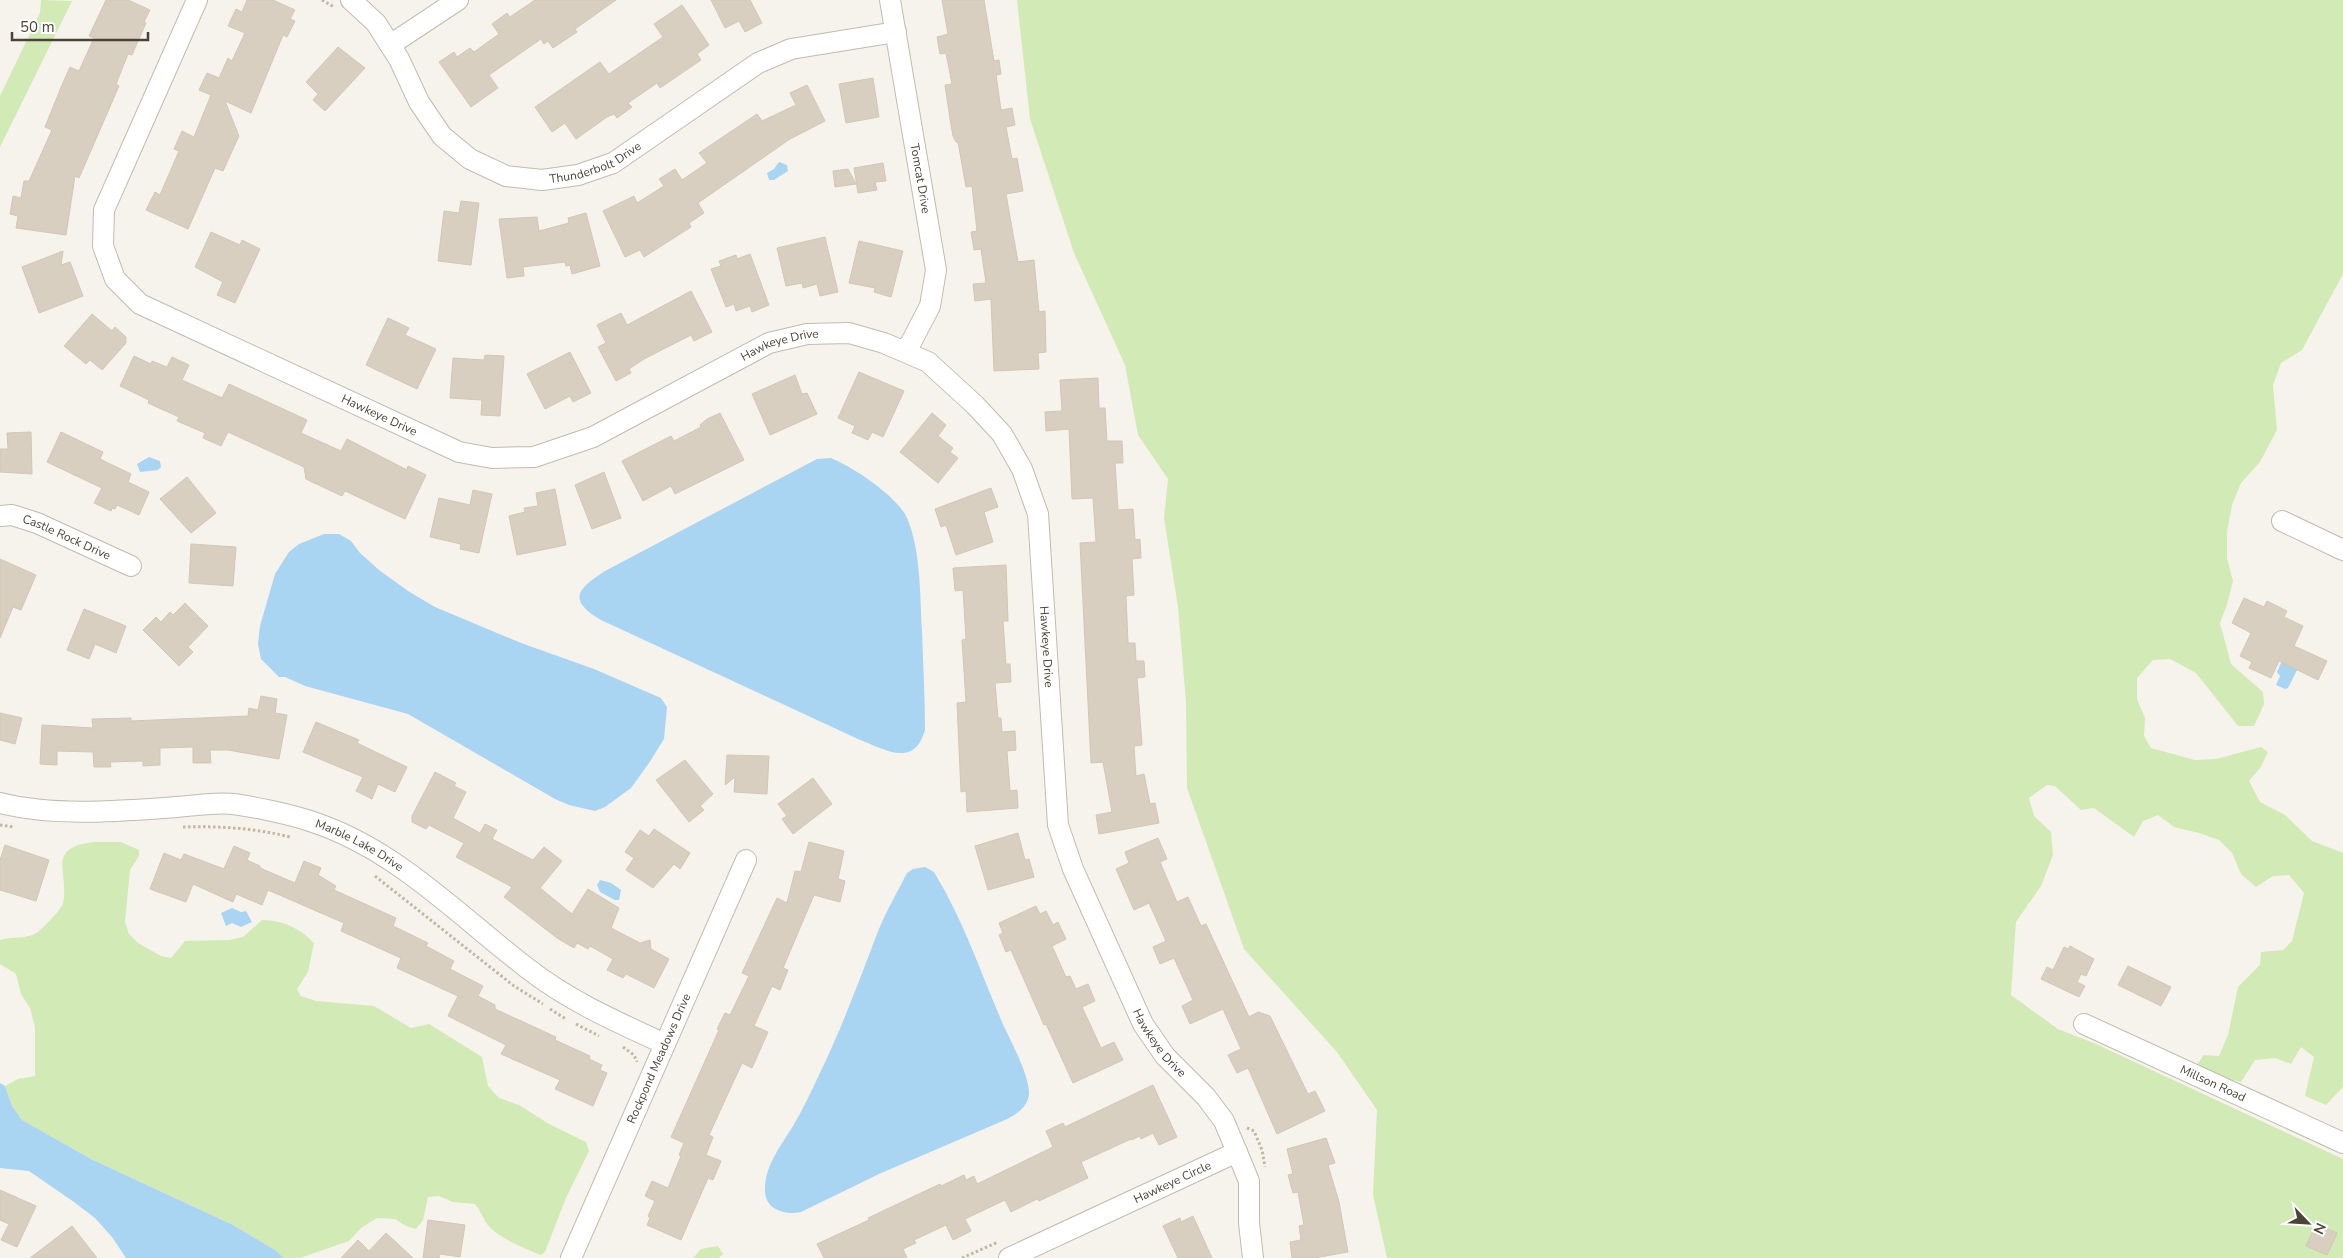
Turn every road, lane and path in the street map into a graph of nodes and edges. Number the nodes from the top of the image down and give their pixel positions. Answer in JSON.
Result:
{"nodes":[{"id":1,"x":197,"y":0,"type":"edge"},
{"id":2,"x":322,"y":0,"type":"edge"},
{"id":3,"x":458,"y":0,"type":"edge"},
{"id":4,"x":890,"y":0,"type":"edge"},
{"id":5,"x":344,"y":4,"type":"edge"},
{"id":6,"x":896,"y":32,"type":"junction"},
{"id":7,"x":390,"y":45,"type":"junction"},
{"id":8,"x":906,"y":352,"type":"junction"},
{"id":9,"x":0,"y":516,"type":"edge"},
{"id":10,"x":2282,"y":521,"type":"dead end"},
{"id":11,"x":2343,"y":550,"type":"edge"},
{"id":12,"x":131,"y":566,"type":"dead end"},
{"id":13,"x":0,"y":803,"type":"edge"},
{"id":14,"x":0,"y":825,"type":"edge"},
{"id":15,"x":18,"y":828,"type":"dead end"},
{"id":16,"x":175,"y":828,"type":"dead end"},
{"id":17,"x":298,"y":839,"type":"dead end"},
{"id":18,"x":746,"y":860,"type":"dead end"},
{"id":19,"x":369,"y":872,"type":"dead end"},
{"id":20,"x":2084,"y":1024,"type":"dead end"},
{"id":21,"x":601,"y":1037,"type":"dead end"},
{"id":22,"x":665,"y":1044,"type":"junction"},
{"id":23,"x":618,"y":1045,"type":"dead end"},
{"id":24,"x":635,"y":1069,"type":"dead end"},
{"id":25,"x":2343,"y":1143,"type":"edge"},
{"id":26,"x":1237,"y":1152,"type":"junction"},
{"id":27,"x":571,"y":1258,"type":"edge"},
{"id":28,"x":1009,"y":1258,"type":"edge"},
{"id":29,"x":1253,"y":1258,"type":"edge"}],
"edges":[{"from":1,"to":8,"type":"street","name":"Hawkeye Drive"},
{"from":2,"to":5,"type":"path"},
{"from":3,"to":7,"type":"street"},
{"from":4,"to":6,"type":"street","name":"Tomcat Drive"},
{"from":5,"to":7,"type":"street","name":"Thunderbolt Drive"},
{"from":6,"to":7,"type":"street","name":"Thunderbolt Drive"},
{"from":6,"to":8,"type":"street","name":"Tomcat Drive"},
{"from":8,"to":26,"type":"street","name":"Hawkeye Drive"},
{"from":9,"to":12,"type":"street","name":"Castle Rock Drive"},
{"from":10,"to":11,"type":"street"},
{"from":13,"to":22,"type":"street","name":"Marble Lake Drive"},
{"from":14,"to":15,"type":"path"},
{"from":16,"to":17,"type":"path"},
{"from":18,"to":22,"type":"street","name":"Rockpond Meadows Drive"},
{"from":19,"to":21,"type":"path"},
{"from":20,"to":25,"type":"street","name":"Millson Road"},
{"from":22,"to":27,"type":"street","name":"Rockpond Meadows Drive"},
{"from":23,"to":24,"type":"path"},
{"from":26,"to":28,"type":"street","name":"Hawkeye Circle"},
{"from":26,"to":29,"type":"street"}]}
